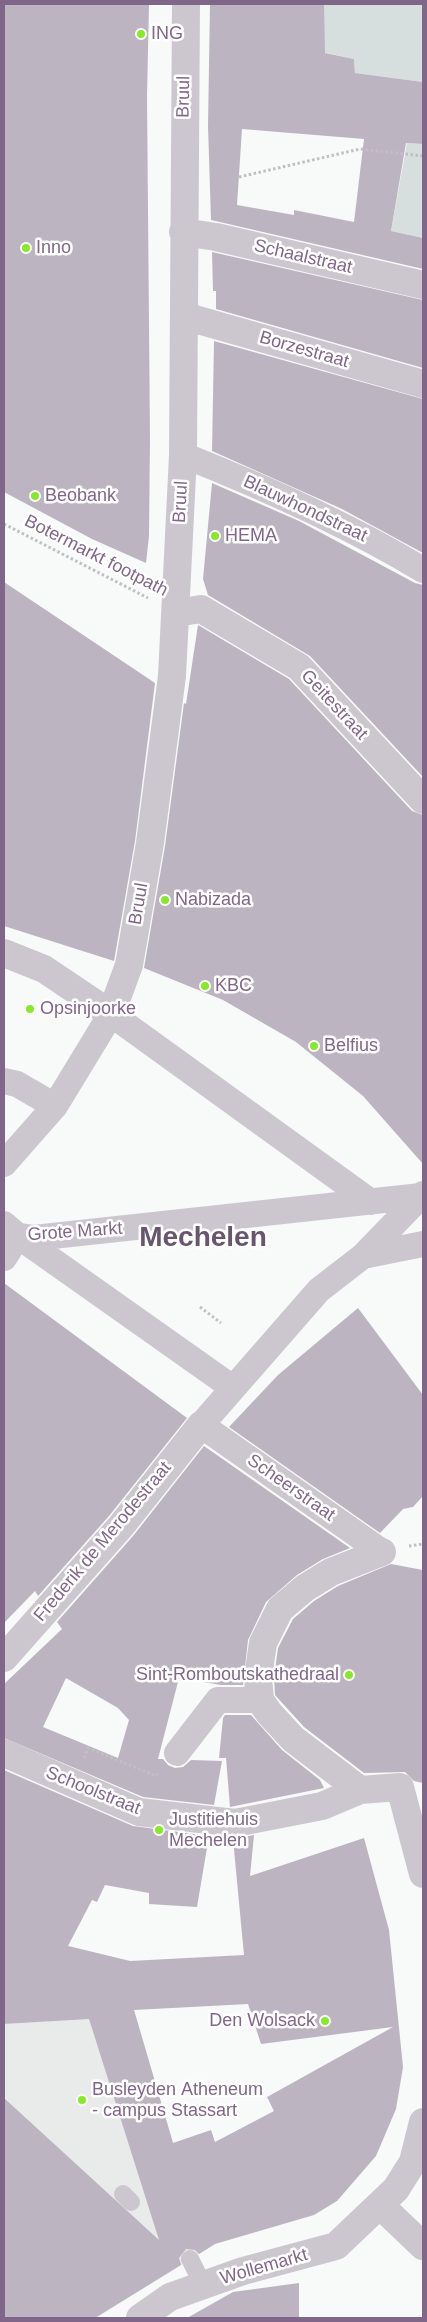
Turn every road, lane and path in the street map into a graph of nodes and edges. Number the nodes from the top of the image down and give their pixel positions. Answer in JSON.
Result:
{"nodes":[{"id":1,"x":186,"y":4,"type":"edge"},
{"id":2,"x":423,"y":156,"type":"edge"},
{"id":3,"x":239,"y":177,"type":"dead end"},
{"id":4,"x":183,"y":232,"type":"junction"},
{"id":5,"x":423,"y":285,"type":"edge"},
{"id":6,"x":184,"y":316,"type":"junction"},
{"id":7,"x":423,"y":384,"type":"edge"},
{"id":8,"x":184,"y":455,"type":"junction"},
{"id":9,"x":4,"y":524,"type":"edge"},
{"id":10,"x":423,"y":570,"type":"edge"},
{"id":11,"x":176,"y":613,"type":"junction"},
{"id":12,"x":423,"y":800,"type":"edge"},
{"id":13,"x":4,"y":953,"type":"edge"},
{"id":14,"x":115,"y":1004,"type":"junction"},
{"id":15,"x":4,"y":1081,"type":"edge"},
{"id":16,"x":55,"y":1106,"type":"junction"},
{"id":17,"x":4,"y":1164,"type":"edge"},
{"id":18,"x":422,"y":1195,"type":"edge"},
{"id":19,"x":371,"y":1202,"type":"junction"},
{"id":20,"x":11,"y":1230,"type":"edge"},
{"id":21,"x":423,"y":1244,"type":"edge"},
{"id":22,"x":363,"y":1256,"type":"junction"},
{"id":23,"x":4,"y":1258,"type":"edge"},
{"id":24,"x":200,"y":1307,"type":"dead end"},
{"id":25,"x":221,"y":1324,"type":"dead end"},
{"id":26,"x":233,"y":1388,"type":"junction"},
{"id":27,"x":201,"y":1425,"type":"junction"},
{"id":28,"x":382,"y":1552,"type":"joint"},
{"id":29,"x":6,"y":1650,"type":"edge"},
{"id":30,"x":260,"y":1700,"type":"junction"},
{"id":31,"x":177,"y":1753,"type":"joint"},
{"id":32,"x":4,"y":1754,"type":"edge"},
{"id":33,"x":74,"y":1784,"type":"junction"},
{"id":34,"x":360,"y":1790,"type":"junction"},
{"id":35,"x":423,"y":1874,"type":"edge"},
{"id":36,"x":423,"y":2122,"type":"edge"},
{"id":37,"x":380,"y":2205,"type":"junction"},
{"id":38,"x":423,"y":2246,"type":"edge"},
{"id":39,"x":190,"y":2260,"type":"dead end"},
{"id":40,"x":203,"y":2285,"type":"junction"},
{"id":41,"x":140,"y":2318,"type":"edge"}],
"edges":[{"from":1,"to":4,"type":"street","name":"Bruul"},
{"from":2,"to":3,"type":"path"},
{"from":4,"to":5,"type":"street","name":"Schaalstraat"},
{"from":4,"to":6,"type":"street","name":"Bruul"},
{"from":6,"to":7,"type":"street","name":"Borzestraat"},
{"from":6,"to":8,"type":"street","name":"Bruul"},
{"from":8,"to":10,"type":"street","name":"Blauwhondstraat"},
{"from":8,"to":11,"type":"street","name":"Bruul"},
{"from":9,"to":11,"type":"path","name":"Botermarkt footpath"},
{"from":11,"to":12,"type":"street","name":"Geitestraat"},
{"from":11,"to":14,"type":"street","name":"Bruul"},
{"from":13,"to":14,"type":"street"},
{"from":14,"to":16,"type":"street"},
{"from":14,"to":19,"type":"street"},
{"from":15,"to":16,"type":"street"},
{"from":16,"to":17,"type":"street"},
{"from":18,"to":19,"type":"street","name":"Grote Markt"},
{"from":18,"to":22,"type":"street","name":"Grote Markt"},
{"from":19,"to":20,"type":"street","name":"Grote Markt"},
{"from":20,"to":23,"type":"street"},
{"from":20,"to":26,"type":"street","name":"Grote Markt"},
{"from":21,"to":22,"type":"street","name":"Grote Markt"},
{"from":22,"to":26,"type":"street","name":"Grote Markt"},
{"from":24,"to":25,"type":"path"},
{"from":26,"to":27,"type":"street","name":"Grote Markt"},
{"from":27,"to":28,"type":"street","name":"Scheerstraat"},
{"from":27,"to":29,"type":"street","name":"Frederik de Merodestraat"},
{"from":28,"to":30,"type":"street"},
{"from":30,"to":31,"type":"street"},
{"from":30,"to":34,"type":"street"},
{"from":31,"to":33,"type":"path"},
{"from":32,"to":33,"type":"street","name":"Schoolstraat"},
{"from":33,"to":34,"type":"street","name":"Schoolstraat"},
{"from":34,"to":35,"type":"street"},
{"from":36,"to":37,"type":"street","name":"Wollemarkt"},
{"from":37,"to":38,"type":"street"},
{"from":37,"to":40,"type":"street","name":"Wollemarkt"},
{"from":39,"to":40,"type":"lane"},
{"from":40,"to":41,"type":"street","name":"Wollemarkt"}]}
